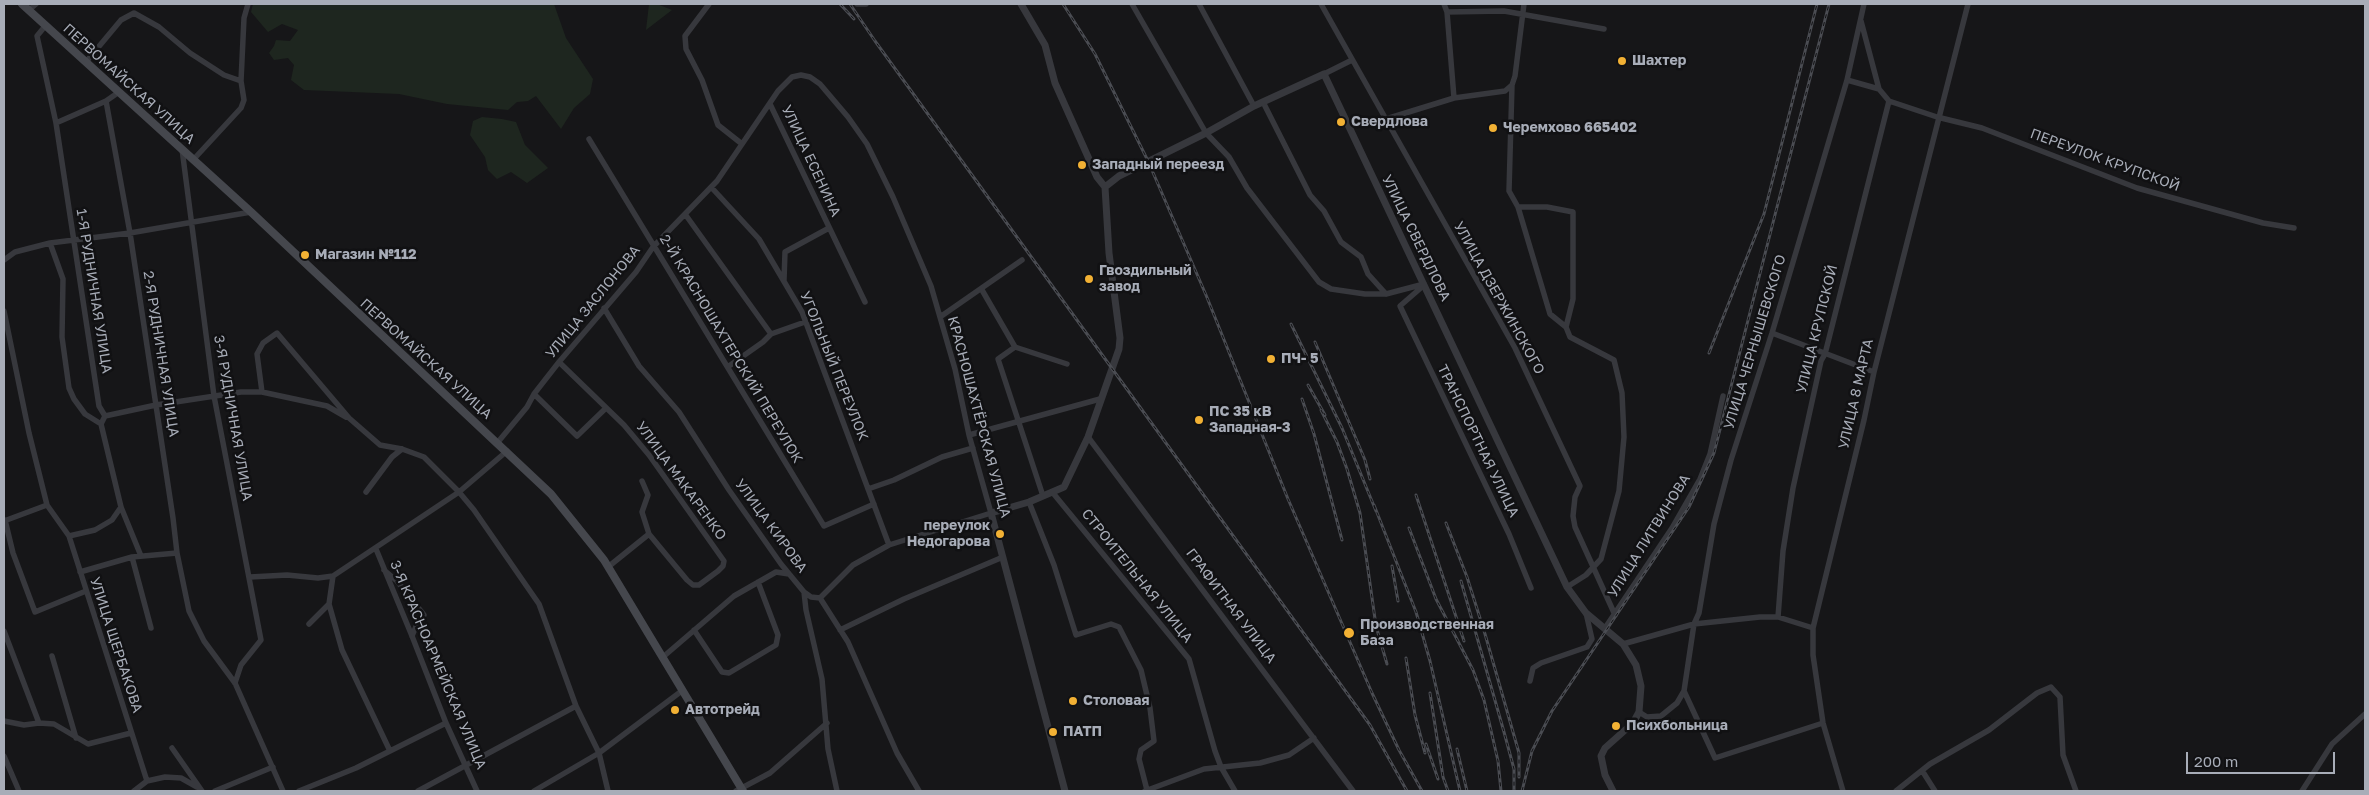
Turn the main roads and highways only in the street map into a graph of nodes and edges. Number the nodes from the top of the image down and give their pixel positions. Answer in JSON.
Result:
{"nodes":[{"id":1,"x":22,"y":4,"type":"edge"},
{"id":2,"x":740,"y":790,"type":"edge"}],
"edges":[{"from":1,"to":2,"type":"main road","name":"ПЕРВОМАЙСКАЯ УЛИЦА"}]}
